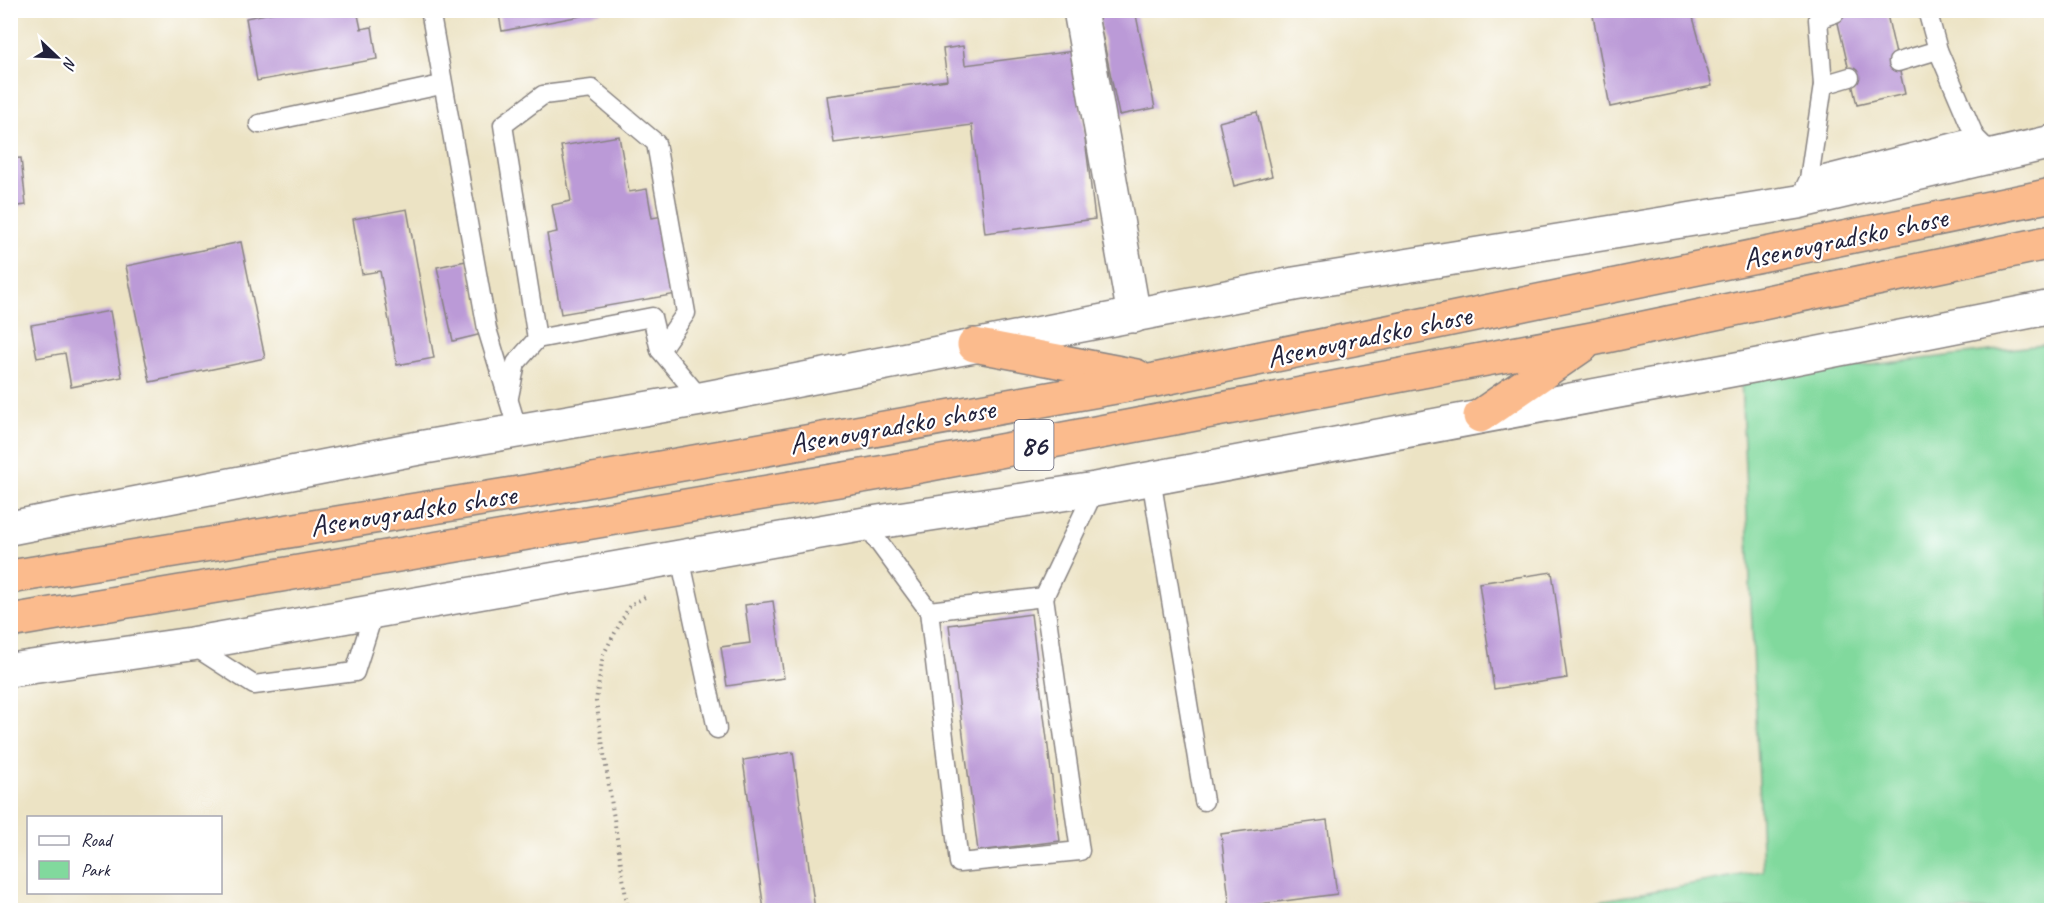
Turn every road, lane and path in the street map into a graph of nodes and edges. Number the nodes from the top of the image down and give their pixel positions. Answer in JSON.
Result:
{"nodes":[{"id":1,"x":430,"y":10,"type":"edge"},
{"id":2,"x":1080,"y":10,"type":"edge"},
{"id":3,"x":1927,"y":10,"type":"edge"},
{"id":4,"x":1835,"y":13,"type":"dead end"},
{"id":5,"x":1938,"y":50,"type":"junction"},
{"id":6,"x":1898,"y":62,"type":"dead end"},
{"id":7,"x":1850,"y":77,"type":"dead end"},
{"id":8,"x":1823,"y":85,"type":"junction"},
{"id":9,"x":441,"y":86,"type":"junction"},
{"id":10,"x":259,"y":124,"type":"dead end"},
{"id":11,"x":2052,"y":142,"type":"edge"},
{"id":12,"x":1984,"y":146,"type":"junction"},
{"id":13,"x":1803,"y":190,"type":"junction"},
{"id":14,"x":2052,"y":195,"type":"edge"},
{"id":15,"x":2052,"y":242,"type":"edge"},
{"id":16,"x":2052,"y":307,"type":"edge"},
{"id":17,"x":1134,"y":316,"type":"junction"},
{"id":18,"x":537,"y":339,"type":"junction"},
{"id":19,"x":1592,"y":339,"type":"junction"},
{"id":20,"x":974,"y":345,"type":"junction"},
{"id":21,"x":660,"y":350,"type":"junction"},
{"id":22,"x":1155,"y":380,"type":"junction"},
{"id":23,"x":509,"y":397,"type":"junction"},
{"id":24,"x":701,"y":399,"type":"junction"},
{"id":25,"x":1480,"y":416,"type":"junction"},
{"id":26,"x":518,"y":431,"type":"junction"},
{"id":27,"x":1151,"y":478,"type":"junction"},
{"id":28,"x":1095,"y":489,"type":"junction"},
{"id":29,"x":865,"y":524,"type":"junction"},
{"id":30,"x":10,"y":528,"type":"edge"},
{"id":31,"x":682,"y":567,"type":"junction"},
{"id":32,"x":10,"y":577,"type":"edge"},
{"id":33,"x":1044,"y":597,"type":"junction"},
{"id":34,"x":929,"y":610,"type":"junction"},
{"id":35,"x":374,"y":612,"type":"junction"},
{"id":36,"x":10,"y":621,"type":"edge"},
{"id":37,"x":191,"y":644,"type":"junction"},
{"id":38,"x":10,"y":670,"type":"edge"},
{"id":39,"x":717,"y":729,"type":"dead end"},
{"id":40,"x":1204,"y":801,"type":"dead end"},
{"id":41,"x":628,"y":910,"type":"edge"}],
"edges":[{"from":1,"to":9,"type":"lane"},
{"from":2,"to":17,"type":"street"},
{"from":3,"to":5,"type":"lane"},
{"from":4,"to":8,"type":"lane"},
{"from":5,"to":6,"type":"lane"},
{"from":5,"to":12,"type":"lane"},
{"from":7,"to":8,"type":"lane"},
{"from":8,"to":13,"type":"lane"},
{"from":9,"to":10,"type":"lane"},
{"from":9,"to":23,"type":"lane"},
{"from":11,"to":12,"type":"street"},
{"from":12,"to":13,"type":"street"},
{"from":13,"to":17,"type":"street"},
{"from":14,"to":22,"type":"highway","name":"Asenovgradsko shose","number":"86"},
{"from":15,"to":19,"type":"highway","name":"Asenovgradsko shose","number":"86"},
{"from":16,"to":25,"type":"street"},
{"from":17,"to":20,"type":"street"},
{"from":18,"to":21,"type":"lane"},
{"from":18,"to":21,"type":"lane"},
{"from":18,"to":23,"type":"lane"},
{"from":19,"to":25,"type":"highway"},
{"from":19,"to":36,"type":"highway","name":"Asenovgradsko shose","number":"86"},
{"from":20,"to":22,"type":"highway"},
{"from":20,"to":24,"type":"street"},
{"from":21,"to":24,"type":"lane"},
{"from":22,"to":32,"type":"highway","name":"Asenovgradsko shose","number":"86"},
{"from":23,"to":26,"type":"lane"},
{"from":24,"to":26,"type":"street"},
{"from":25,"to":27,"type":"street"},
{"from":26,"to":30,"type":"street"},
{"from":27,"to":28,"type":"street"},
{"from":27,"to":40,"type":"lane"},
{"from":28,"to":29,"type":"street"},
{"from":28,"to":33,"type":"lane"},
{"from":29,"to":31,"type":"street"},
{"from":29,"to":34,"type":"lane"},
{"from":31,"to":35,"type":"street"},
{"from":31,"to":39,"type":"lane"},
{"from":31,"to":41,"type":"path"},
{"from":33,"to":34,"type":"lane"},
{"from":33,"to":34,"type":"lane"},
{"from":35,"to":37,"type":"street"},
{"from":35,"to":37,"type":"lane"},
{"from":37,"to":38,"type":"street"}]}
